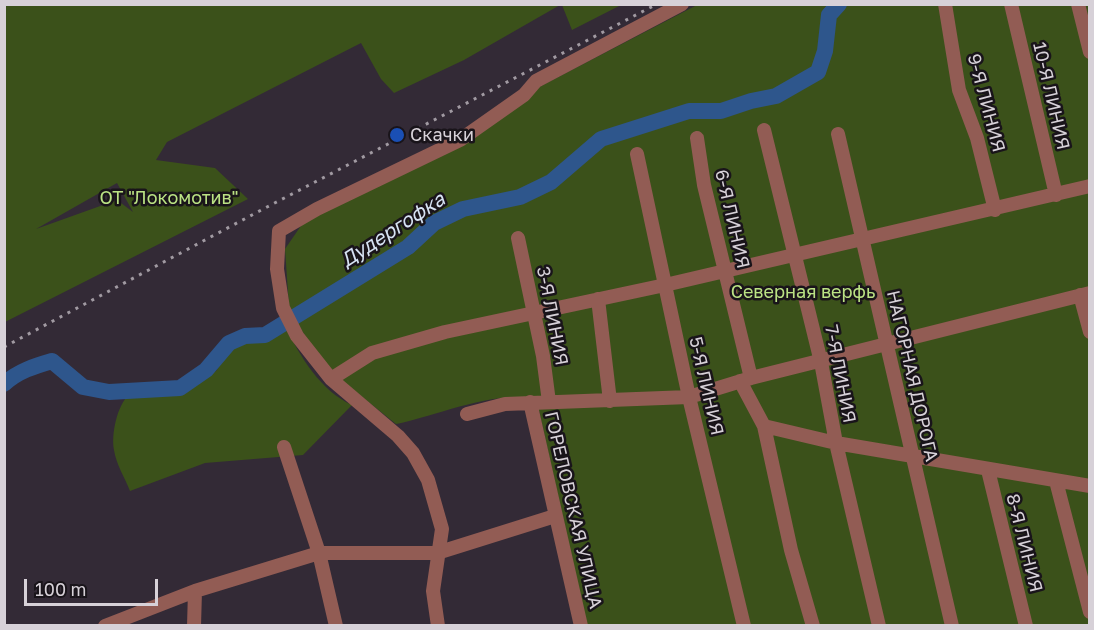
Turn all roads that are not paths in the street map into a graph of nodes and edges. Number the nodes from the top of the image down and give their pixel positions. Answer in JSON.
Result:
{"nodes":[{"id":1,"x":682,"y":4,"type":"edge"},
{"id":2,"x":945,"y":4,"type":"edge"},
{"id":3,"x":1011,"y":4,"type":"edge"},
{"id":4,"x":1078,"y":4,"type":"edge"},
{"id":5,"x":1089,"y":52,"type":"edge"},
{"id":6,"x":764,"y":130,"type":"dead end"},
{"id":7,"x":838,"y":134,"type":"dead end"},
{"id":8,"x":697,"y":138,"type":"dead end"},
{"id":9,"x":637,"y":154,"type":"dead end"},
{"id":10,"x":1089,"y":186,"type":"edge"},
{"id":11,"x":1056,"y":195,"type":"junction"},
{"id":12,"x":995,"y":210,"type":"junction"},
{"id":13,"x":518,"y":238,"type":"dead end"},
{"id":14,"x":862,"y":240,"type":"junction"},
{"id":15,"x":795,"y":255,"type":"junction"},
{"id":16,"x":726,"y":271,"type":"junction"},
{"id":17,"x":665,"y":285,"type":"junction"},
{"id":18,"x":1085,"y":294,"type":"edge"},
{"id":19,"x":598,"y":299,"type":"junction"},
{"id":20,"x":535,"y":313,"type":"junction"},
{"id":21,"x":1089,"y":332,"type":"edge"},
{"id":22,"x":887,"y":344,"type":"junction"},
{"id":23,"x":821,"y":362,"type":"junction"},
{"id":24,"x":331,"y":379,"type":"junction"},
{"id":25,"x":745,"y":380,"type":"junction"},
{"id":26,"x":689,"y":397,"type":"junction"},
{"id":27,"x":610,"y":401,"type":"junction"},
{"id":28,"x":530,"y":402,"type":"junction"},
{"id":29,"x":549,"y":402,"type":"junction"},
{"id":30,"x":467,"y":414,"type":"dead end"},
{"id":31,"x":764,"y":426,"type":"junction"},
{"id":32,"x":836,"y":443,"type":"junction"},
{"id":33,"x":284,"y":447,"type":"dead end"},
{"id":34,"x":912,"y":455,"type":"junction"},
{"id":35,"x":988,"y":470,"type":"junction"},
{"id":36,"x":1056,"y":481,"type":"junction"},
{"id":37,"x":1089,"y":486,"type":"edge"},
{"id":38,"x":555,"y":516,"type":"junction"},
{"id":39,"x":319,"y":554,"type":"junction"},
{"id":40,"x":437,"y":554,"type":"junction"},
{"id":41,"x":195,"y":591,"type":"junction"},
{"id":42,"x":1089,"y":612,"type":"edge"},
{"id":43,"x":105,"y":626,"type":"edge"},
{"id":44,"x":194,"y":626,"type":"edge"},
{"id":45,"x":336,"y":626,"type":"edge"},
{"id":46,"x":438,"y":626,"type":"edge"},
{"id":47,"x":580,"y":626,"type":"edge"},
{"id":48,"x":744,"y":626,"type":"edge"},
{"id":49,"x":813,"y":626,"type":"edge"},
{"id":50,"x":879,"y":626,"type":"edge"},
{"id":51,"x":952,"y":626,"type":"edge"},
{"id":52,"x":1026,"y":626,"type":"edge"}],
"edges":[{"from":1,"to":24,"type":"street"},
{"from":2,"to":12,"type":"street","name":"9-Я ЛИНИЯ"},
{"from":3,"to":11,"type":"street","name":"10-Я ЛИНИЯ"},
{"from":4,"to":5,"type":"street"},
{"from":6,"to":15,"type":"street","name":"7-Я ЛИНИЯ"},
{"from":7,"to":14,"type":"street","name":"НАГОРНАЯ ДОРОГА"},
{"from":8,"to":16,"type":"street","name":"6-Я ЛИНИЯ"},
{"from":9,"to":17,"type":"street","name":"5-Я ЛИНИЯ"},
{"from":10,"to":11,"type":"street"},
{"from":11,"to":12,"type":"street"},
{"from":12,"to":14,"type":"street"},
{"from":13,"to":20,"type":"street","name":"3-Я ЛИНИЯ"},
{"from":14,"to":15,"type":"street"},
{"from":14,"to":22,"type":"street","name":"НАГОРНАЯ ДОРОГА"},
{"from":15,"to":16,"type":"street"},
{"from":15,"to":23,"type":"street","name":"7-Я ЛИНИЯ"},
{"from":16,"to":17,"type":"street"},
{"from":16,"to":25,"type":"street","name":"6-Я ЛИНИЯ"},
{"from":17,"to":19,"type":"street"},
{"from":17,"to":26,"type":"street","name":"5-Я ЛИНИЯ"},
{"from":18,"to":21,"type":"street"},
{"from":18,"to":22,"type":"street"},
{"from":19,"to":20,"type":"street"},
{"from":19,"to":27,"type":"street"},
{"from":20,"to":24,"type":"street"},
{"from":20,"to":29,"type":"street","name":"3-Я ЛИНИЯ"},
{"from":22,"to":23,"type":"street"},
{"from":22,"to":34,"type":"street","name":"НАГОРНАЯ ДОРОГА"},
{"from":23,"to":25,"type":"street"},
{"from":23,"to":32,"type":"street","name":"7-Я ЛИНИЯ"},
{"from":24,"to":40,"type":"street"},
{"from":25,"to":26,"type":"street"},
{"from":25,"to":31,"type":"street","name":"6-Я ЛИНИЯ"},
{"from":26,"to":27,"type":"street"},
{"from":26,"to":48,"type":"street","name":"5-Я ЛИНИЯ"},
{"from":27,"to":29,"type":"street"},
{"from":28,"to":29,"type":"street"},
{"from":28,"to":30,"type":"street"},
{"from":28,"to":38,"type":"street","name":"ГОРЕЛОВСКАЯ УЛИЦА"},
{"from":31,"to":32,"type":"street"},
{"from":31,"to":49,"type":"street"},
{"from":32,"to":34,"type":"street"},
{"from":32,"to":50,"type":"street","name":"7-Я ЛИНИЯ"},
{"from":33,"to":39,"type":"street"},
{"from":34,"to":35,"type":"street"},
{"from":34,"to":51,"type":"street","name":"НАГОРНАЯ ДОРОГА"},
{"from":35,"to":36,"type":"street"},
{"from":35,"to":52,"type":"street","name":"8-Я ЛИНИЯ"},
{"from":36,"to":37,"type":"street"},
{"from":36,"to":42,"type":"street"},
{"from":38,"to":40,"type":"street"},
{"from":38,"to":47,"type":"street","name":"ГОРЕЛОВСКАЯ УЛИЦА"},
{"from":39,"to":40,"type":"street"},
{"from":39,"to":41,"type":"street"},
{"from":39,"to":45,"type":"street"},
{"from":40,"to":46,"type":"street"},
{"from":41,"to":43,"type":"street"},
{"from":41,"to":44,"type":"street"}]}
